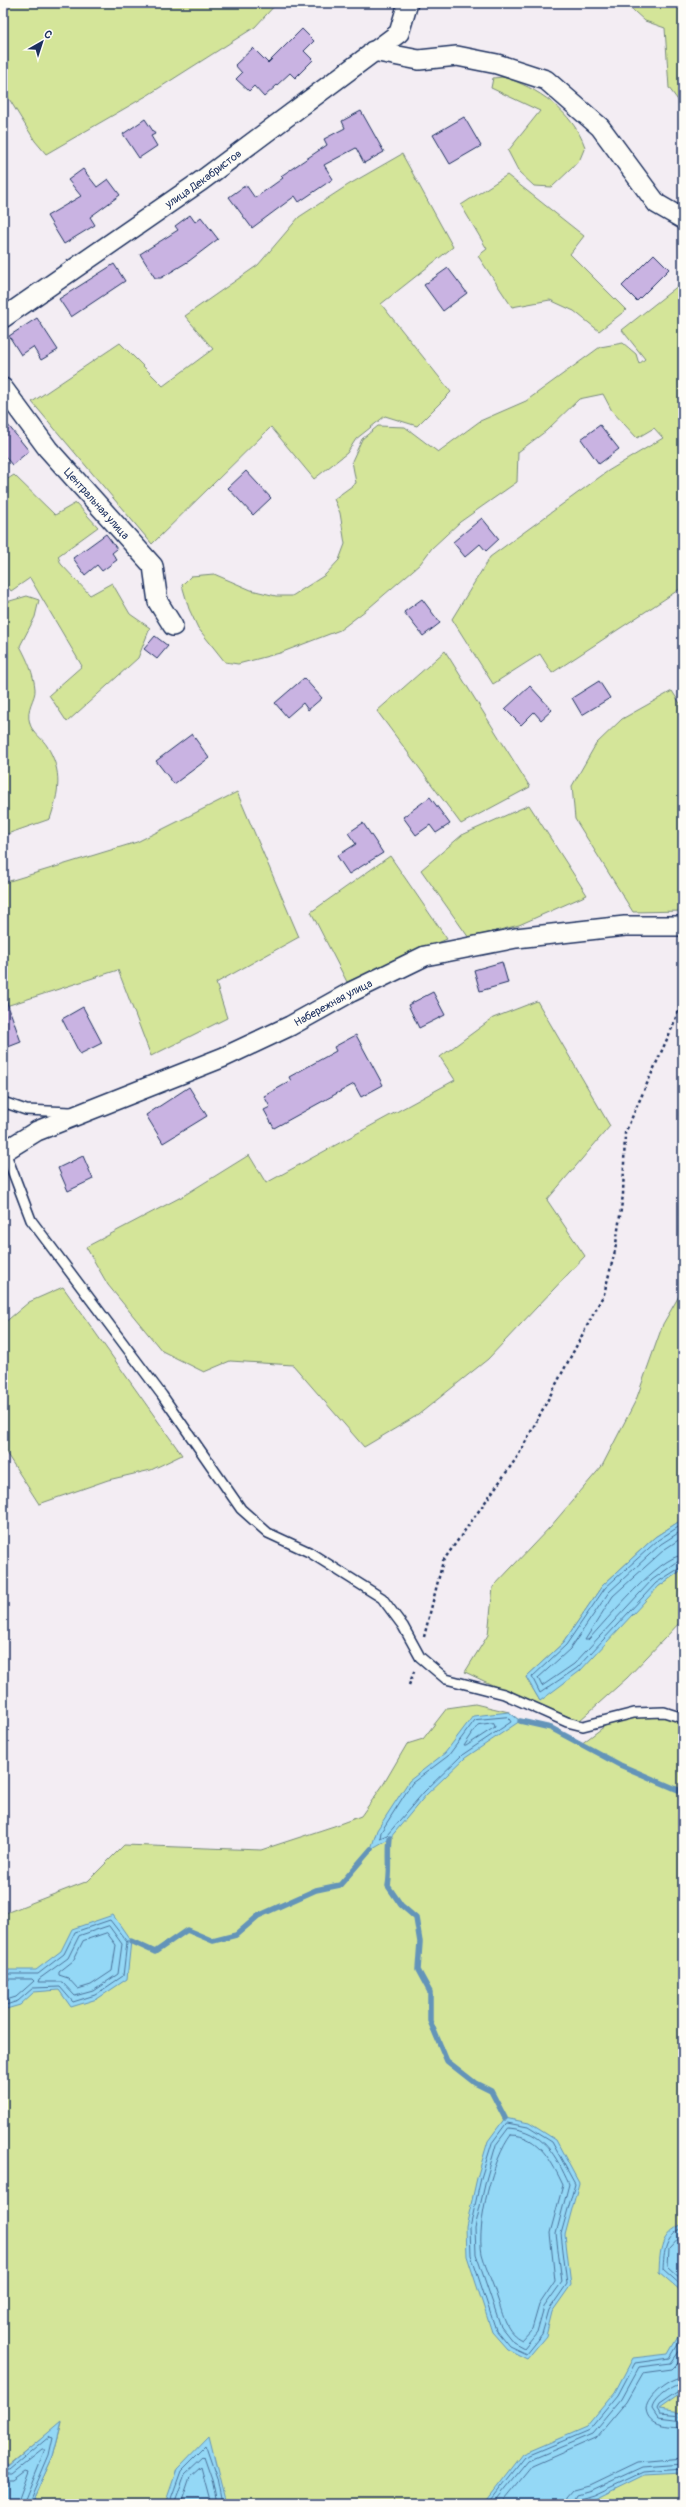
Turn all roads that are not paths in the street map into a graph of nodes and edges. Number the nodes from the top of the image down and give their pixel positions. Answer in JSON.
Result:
{"nodes":[{"id":1,"x":408,"y":3,"type":"edge"},
{"id":2,"x":373,"y":51,"type":"junction"},
{"id":3,"x":683,"y":219,"type":"edge"},
{"id":4,"x":3,"y":318,"type":"edge"},
{"id":5,"x":3,"y":388,"type":"edge"},
{"id":6,"x":173,"y":626,"type":"dead end"},
{"id":7,"x":683,"y":926,"type":"edge"},
{"id":8,"x":3,"y":1102,"type":"edge"},
{"id":9,"x":85,"y":1111,"type":"junction"},
{"id":10,"x":4,"y":1149,"type":"edge"},
{"id":11,"x":683,"y":1718,"type":"edge"}],
"edges":[{"from":1,"to":2,"type":"street","name":"улица Декабристов"},
{"from":2,"to":3,"type":"street"},
{"from":2,"to":4,"type":"street","name":"улица Декабристов"},
{"from":5,"to":6,"type":"street","name":"Центральная улица"},
{"from":7,"to":9,"type":"street","name":"Набережная улица"},
{"from":8,"to":9,"type":"lane"},
{"from":9,"to":10,"type":"street","name":"Набережная улица"},
{"from":10,"to":11,"type":"lane"}]}
